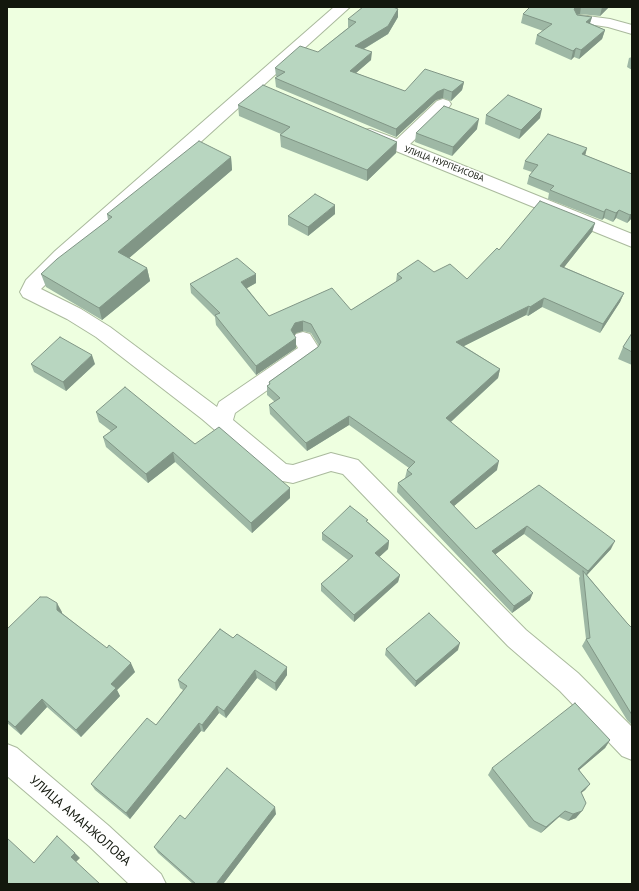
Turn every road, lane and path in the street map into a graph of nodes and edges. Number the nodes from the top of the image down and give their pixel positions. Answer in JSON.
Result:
{"nodes":[{"id":1,"x":343,"y":7,"type":"edge"},
{"id":2,"x":580,"y":19,"type":"edge"},
{"id":3,"x":632,"y":30,"type":"edge"},
{"id":4,"x":443,"y":104,"type":"dead end"},
{"id":5,"x":356,"y":128,"type":"edge"},
{"id":6,"x":399,"y":146,"type":"junction"},
{"id":7,"x":632,"y":241,"type":"edge"},
{"id":8,"x":303,"y":339,"type":"dead end"},
{"id":9,"x":221,"y":422,"type":"junction"},
{"id":10,"x":632,"y":746,"type":"edge"},
{"id":11,"x":7,"y":758,"type":"edge"},
{"id":12,"x":152,"y":884,"type":"edge"}],
"edges":[{"from":1,"to":9,"type":"street"},
{"from":2,"to":3,"type":"street"},
{"from":4,"to":6,"type":"street"},
{"from":5,"to":6,"type":"street","name":"УЛИЦА НУРПЕИСОВА"},
{"from":6,"to":7,"type":"street","name":"УЛИЦА НУРПЕИСОВА"},
{"from":8,"to":9,"type":"street"},
{"from":9,"to":10,"type":"street"},
{"from":11,"to":12,"type":"street","name":"УЛИЦА АМАНЖОЛОВА"}]}
